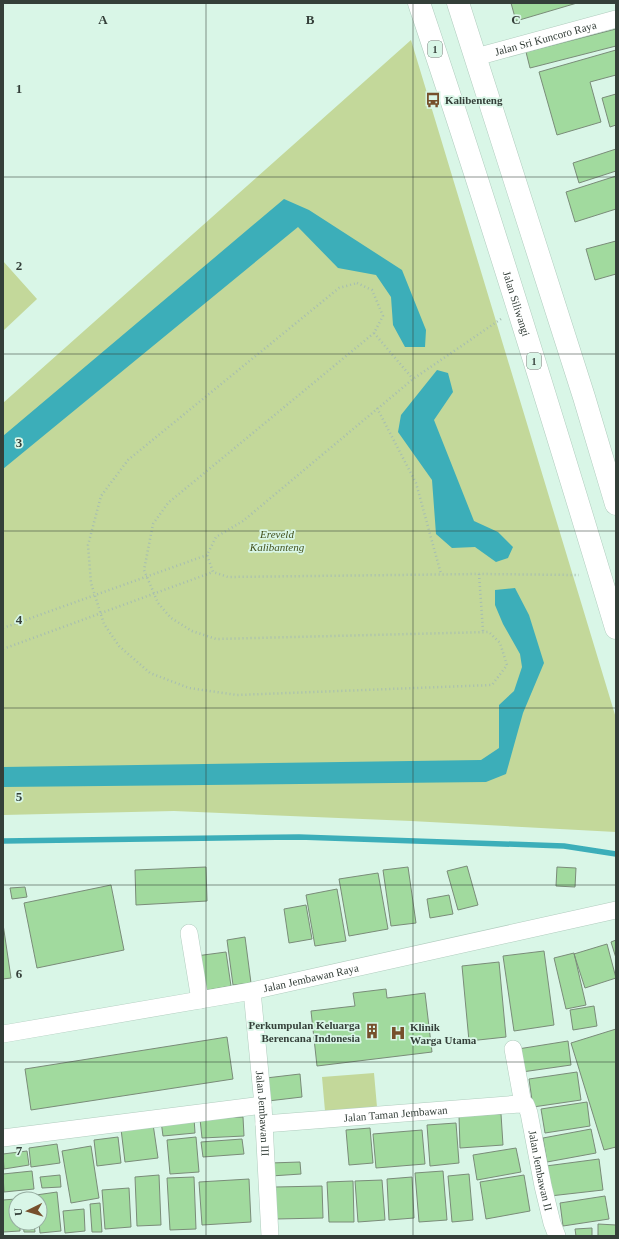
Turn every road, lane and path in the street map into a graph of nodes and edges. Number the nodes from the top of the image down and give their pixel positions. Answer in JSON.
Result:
{"nodes":[{"id":1,"x":420,"y":3,"type":"edge"},
{"id":2,"x":458,"y":3,"type":"edge"},
{"id":3,"x":616,"y":19,"type":"edge"},
{"id":4,"x":476,"y":57,"type":"junction"},
{"id":5,"x":517,"y":308,"type":"junction"},
{"id":6,"x":374,"y":333,"type":"junction"},
{"id":7,"x":412,"y":379,"type":"junction"},
{"id":8,"x":377,"y":408,"type":"junction"},
{"id":9,"x":616,"y":504,"type":"edge"},
{"id":10,"x":207,"y":555,"type":"junction"},
{"id":11,"x":213,"y":572,"type":"junction"},
{"id":12,"x":441,"y":574,"type":"junction"},
{"id":13,"x":479,"y":574,"type":"junction"},
{"id":14,"x":600,"y":575,"type":"junction"},
{"id":15,"x":147,"y":576,"type":"junction"},
{"id":16,"x":154,"y":594,"type":"junction"},
{"id":17,"x":95,"y":595,"type":"junction"},
{"id":18,"x":101,"y":614,"type":"junction"},
{"id":19,"x":3,"y":628,"type":"edge"},
{"id":20,"x":616,"y":628,"type":"edge"},
{"id":21,"x":483,"y":632,"type":"junction"},
{"id":22,"x":3,"y":649,"type":"edge"},
{"id":23,"x":616,"y":910,"type":"edge"},
{"id":24,"x":188,"y":933,"type":"dead end"},
{"id":25,"x":252,"y":991,"type":"junction"},
{"id":26,"x":200,"y":1000,"type":"junction"},
{"id":27,"x":3,"y":1034,"type":"edge"},
{"id":28,"x":513,"y":1049,"type":"dead end"},
{"id":29,"x":524,"y":1104,"type":"junction"},
{"id":30,"x":263,"y":1105,"type":"junction"},
{"id":31,"x":264,"y":1124,"type":"junction"},
{"id":32,"x":3,"y":1138,"type":"edge"},
{"id":33,"x":270,"y":1236,"type":"edge"},
{"id":34,"x":551,"y":1236,"type":"edge"}],
"edges":[{"from":1,"to":5,"type":"highway","name":"Jalan Siliwangi","number":"1"},
{"from":2,"to":4,"type":"highway"},
{"from":3,"to":4,"type":"street","name":"Jalan Sri Kuncoro Raya"},
{"from":4,"to":9,"type":"highway"},
{"from":5,"to":7,"type":"path"},
{"from":5,"to":14,"type":"highway","name":"Jalan Siliwangi","number":"1"},
{"from":6,"to":7,"type":"path"},
{"from":6,"to":15,"type":"path"},
{"from":6,"to":17,"type":"path"},
{"from":7,"to":8,"type":"path"},
{"from":8,"to":10,"type":"path"},
{"from":8,"to":12,"type":"path"},
{"from":10,"to":11,"type":"path"},
{"from":10,"to":15,"type":"path"},
{"from":11,"to":12,"type":"path"},
{"from":11,"to":16,"type":"path"},
{"from":12,"to":13,"type":"path"},
{"from":13,"to":14,"type":"path"},
{"from":13,"to":21,"type":"path"},
{"from":14,"to":20,"type":"highway","name":"Jalan Siliwangi","number":"1"},
{"from":15,"to":16,"type":"path"},
{"from":15,"to":17,"type":"path"},
{"from":16,"to":18,"type":"path"},
{"from":16,"to":21,"type":"path"},
{"from":17,"to":18,"type":"path"},
{"from":17,"to":19,"type":"path"},
{"from":18,"to":21,"type":"path"},
{"from":18,"to":22,"type":"path"},
{"from":23,"to":25,"type":"street","name":"Jalan Jembawan Raya"},
{"from":24,"to":26,"type":"street"},
{"from":25,"to":26,"type":"street","name":"Jalan Jembawan Raya"},
{"from":25,"to":30,"type":"street","name":"Jalan Jembawan III"},
{"from":26,"to":27,"type":"street","name":"Jalan Jembawan Raya"},
{"from":28,"to":29,"type":"street","name":"Jalan Jembawan II"},
{"from":29,"to":31,"type":"street","name":"Jalan Taman Jembawan"},
{"from":29,"to":34,"type":"street","name":"Jalan Jembawan II"},
{"from":30,"to":31,"type":"street","name":"Jalan Jembawan III"},
{"from":30,"to":32,"type":"street"},
{"from":31,"to":33,"type":"street","name":"Jalan Jembawan III"}]}
